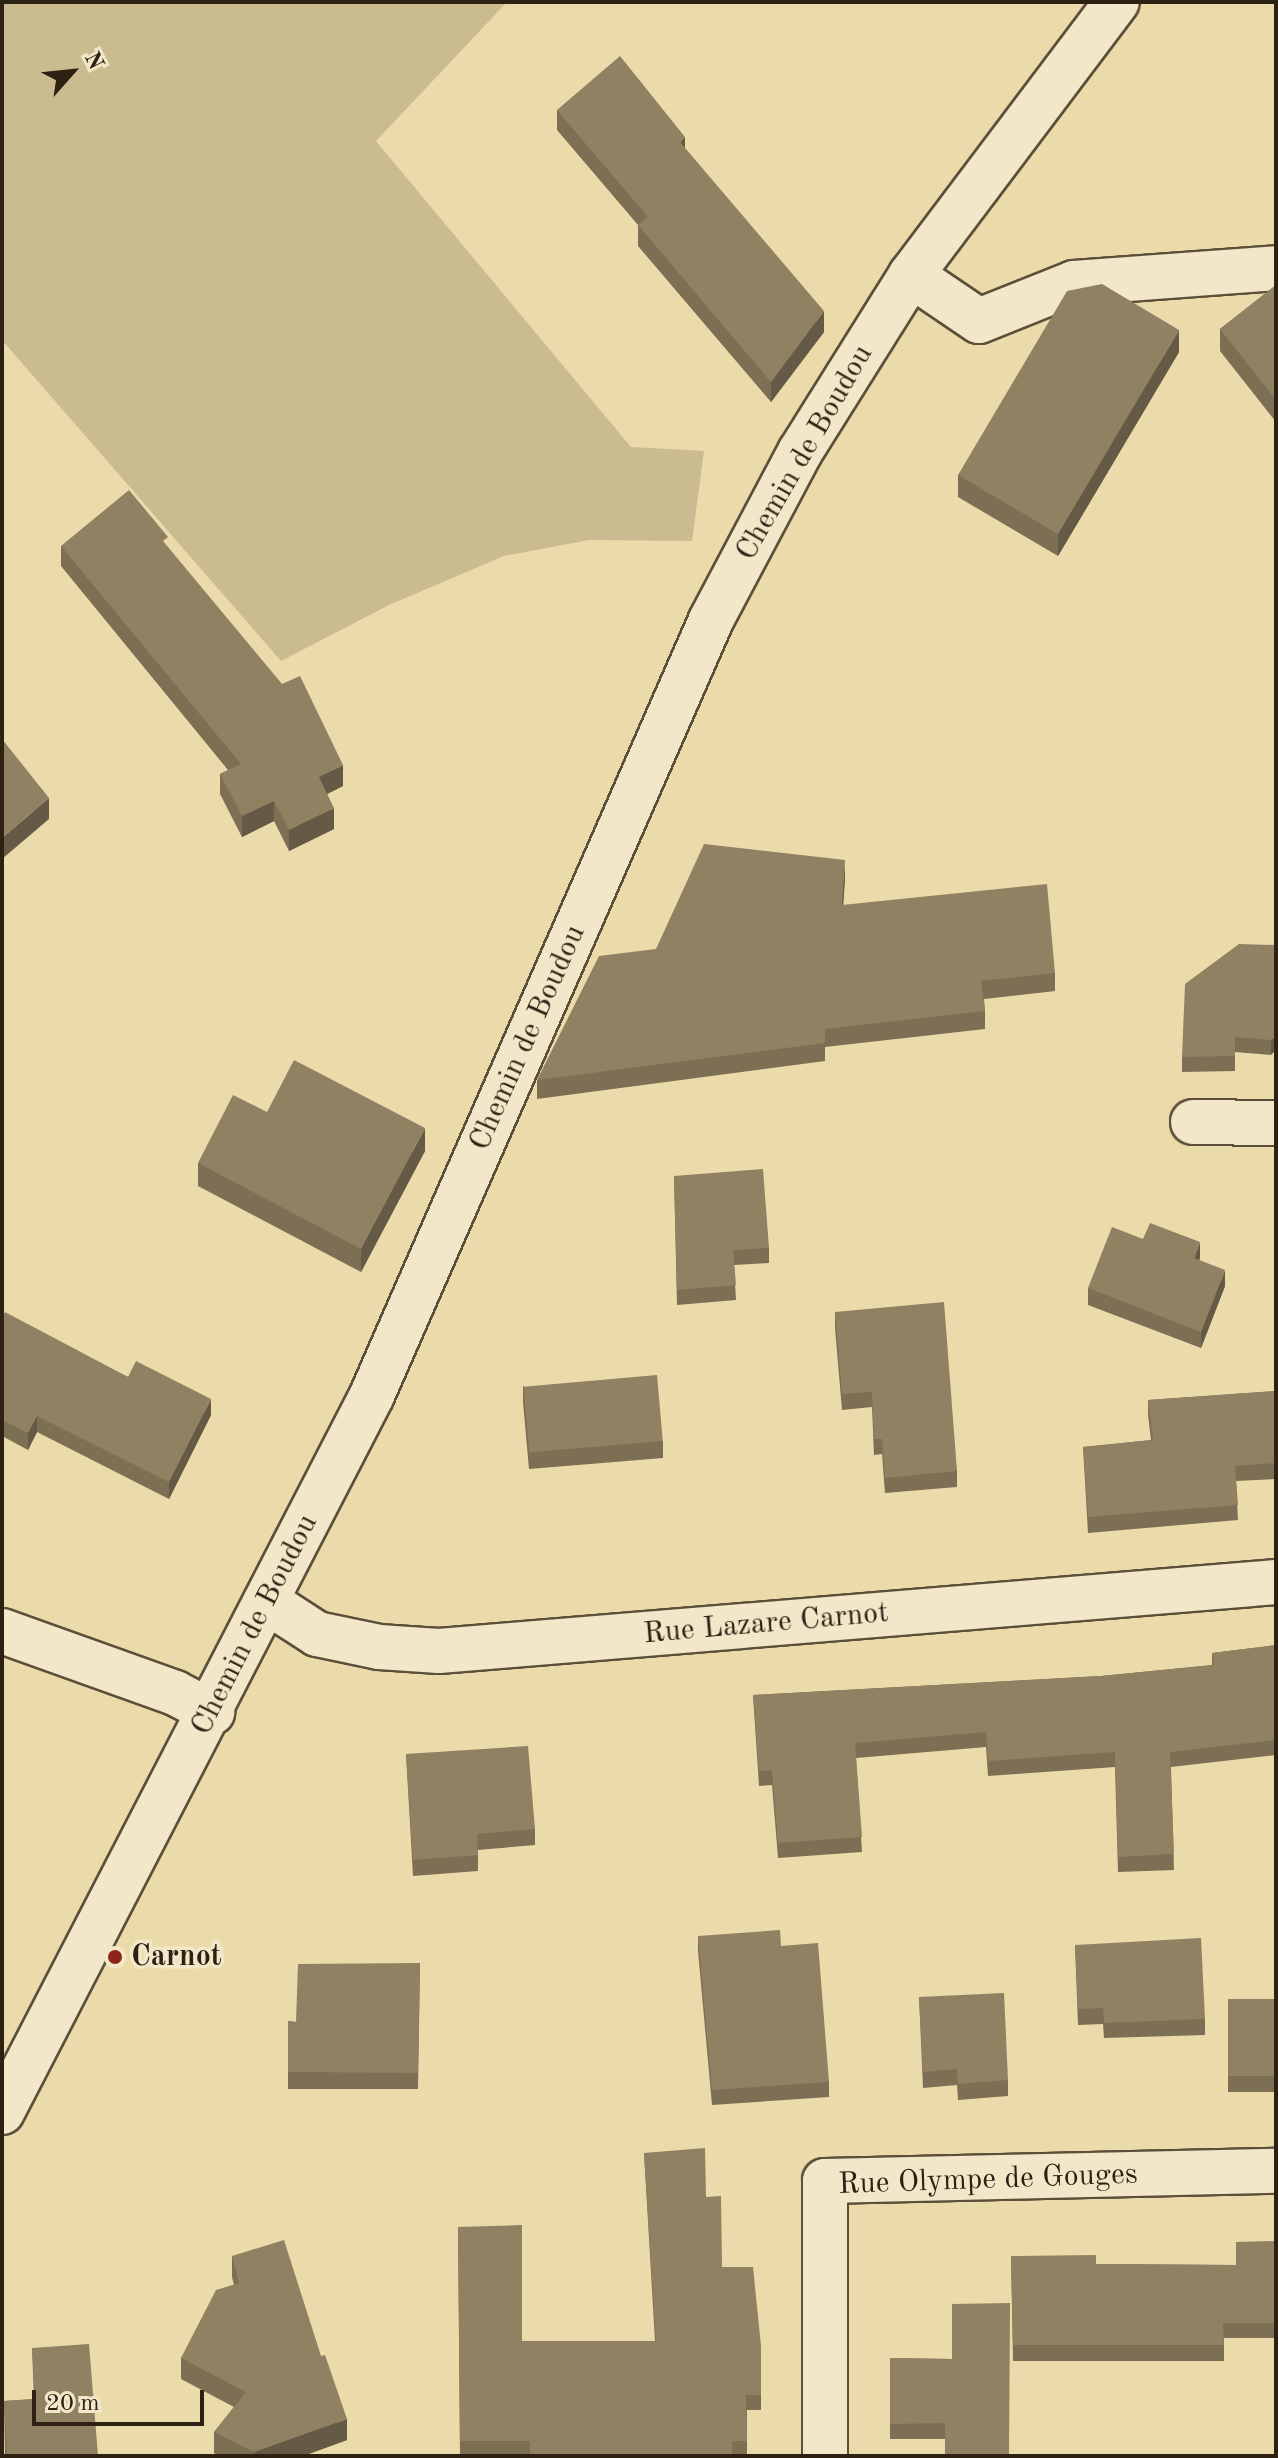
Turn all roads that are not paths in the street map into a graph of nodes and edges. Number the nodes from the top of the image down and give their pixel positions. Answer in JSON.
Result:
{"nodes":[{"id":1,"x":1117,"y":2,"type":"edge"},
{"id":2,"x":1276,"y":268,"type":"edge"},
{"id":3,"x":911,"y":275,"type":"junction"},
{"id":4,"x":1193,"y":1122,"type":"dead end"},
{"id":5,"x":1276,"y":1123,"type":"edge"},
{"id":6,"x":1276,"y":1582,"type":"edge"},
{"id":7,"x":266,"y":1601,"type":"junction"},
{"id":8,"x":2,"y":1631,"type":"edge"},
{"id":9,"x":212,"y":1712,"type":"junction"},
{"id":10,"x":2,"y":2112,"type":"edge"},
{"id":11,"x":1276,"y":2171,"type":"edge"},
{"id":12,"x":825,"y":2456,"type":"edge"}],
"edges":[{"from":1,"to":3,"type":"street","name":"Chemin de Boudou"},
{"from":2,"to":3,"type":"street"},
{"from":3,"to":7,"type":"street","name":"Chemin de Boudou"},
{"from":4,"to":5,"type":"street"},
{"from":6,"to":7,"type":"street","name":"Rue Lazare Carnot"},
{"from":7,"to":9,"type":"street","name":"Chemin de Boudou"},
{"from":8,"to":9,"type":"street"},
{"from":9,"to":10,"type":"street","name":"Chemin de Boudou"},
{"from":11,"to":12,"type":"street","name":"Rue Olympe de Gouges"}]}
